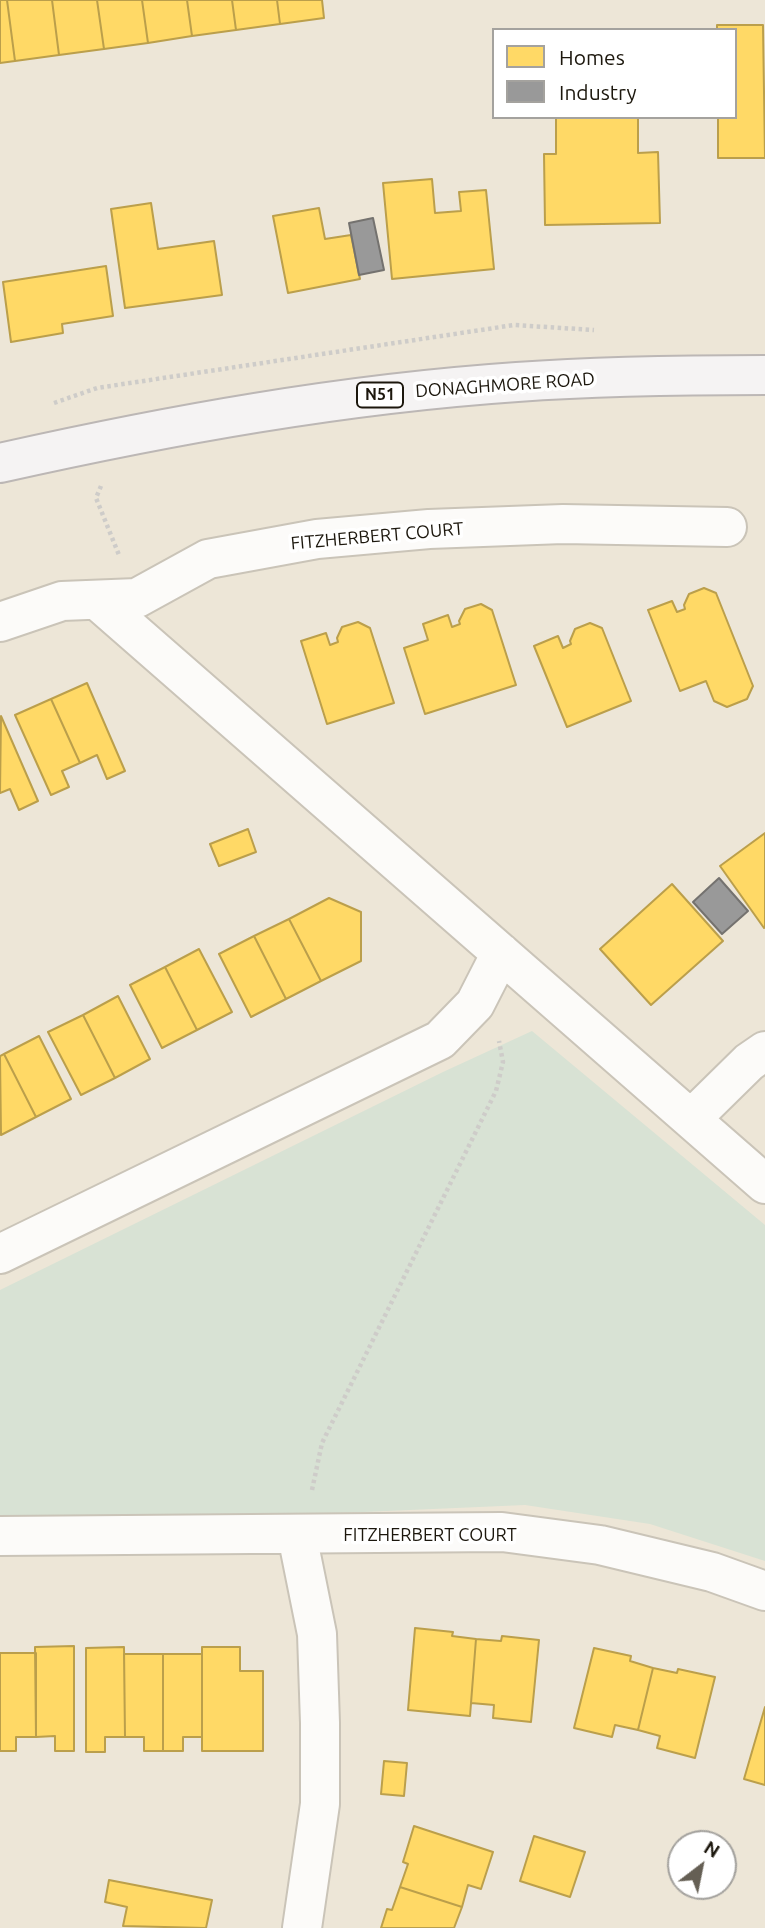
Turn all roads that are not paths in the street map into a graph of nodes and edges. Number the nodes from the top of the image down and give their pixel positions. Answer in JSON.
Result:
{"nodes":[{"id":1,"x":765,"y":375,"type":"edge"},
{"id":2,"x":0,"y":463,"type":"edge"},
{"id":3,"x":727,"y":527,"type":"dead end"},
{"id":4,"x":98,"y":601,"type":"junction"},
{"id":5,"x":0,"y":622,"type":"edge"},
{"id":6,"x":501,"y":953,"type":"junction"},
{"id":7,"x":765,"y":1051,"type":"edge"},
{"id":8,"x":691,"y":1119,"type":"junction"},
{"id":9,"x":765,"y":1184,"type":"edge"},
{"id":10,"x":0,"y":1254,"type":"edge"},
{"id":11,"x":298,"y":1535,"type":"junction"},
{"id":12,"x":0,"y":1536,"type":"edge"},
{"id":13,"x":765,"y":1591,"type":"edge"},
{"id":14,"x":302,"y":1928,"type":"edge"}],
"edges":[{"from":1,"to":2,"type":"main road","name":"DONAGHMORE ROAD","number":"N51"},
{"from":3,"to":4,"type":"street","name":"FITZHERBERT COURT"},
{"from":4,"to":5,"type":"street","name":"FITZHERBERT COURT"},
{"from":4,"to":6,"type":"street"},
{"from":6,"to":8,"type":"street"},
{"from":6,"to":10,"type":"street"},
{"from":7,"to":8,"type":"street"},
{"from":8,"to":9,"type":"street"},
{"from":11,"to":12,"type":"street","name":"FITZHERBERT COURT"},
{"from":11,"to":13,"type":"street","name":"FITZHERBERT COURT"},
{"from":11,"to":14,"type":"street"}]}
